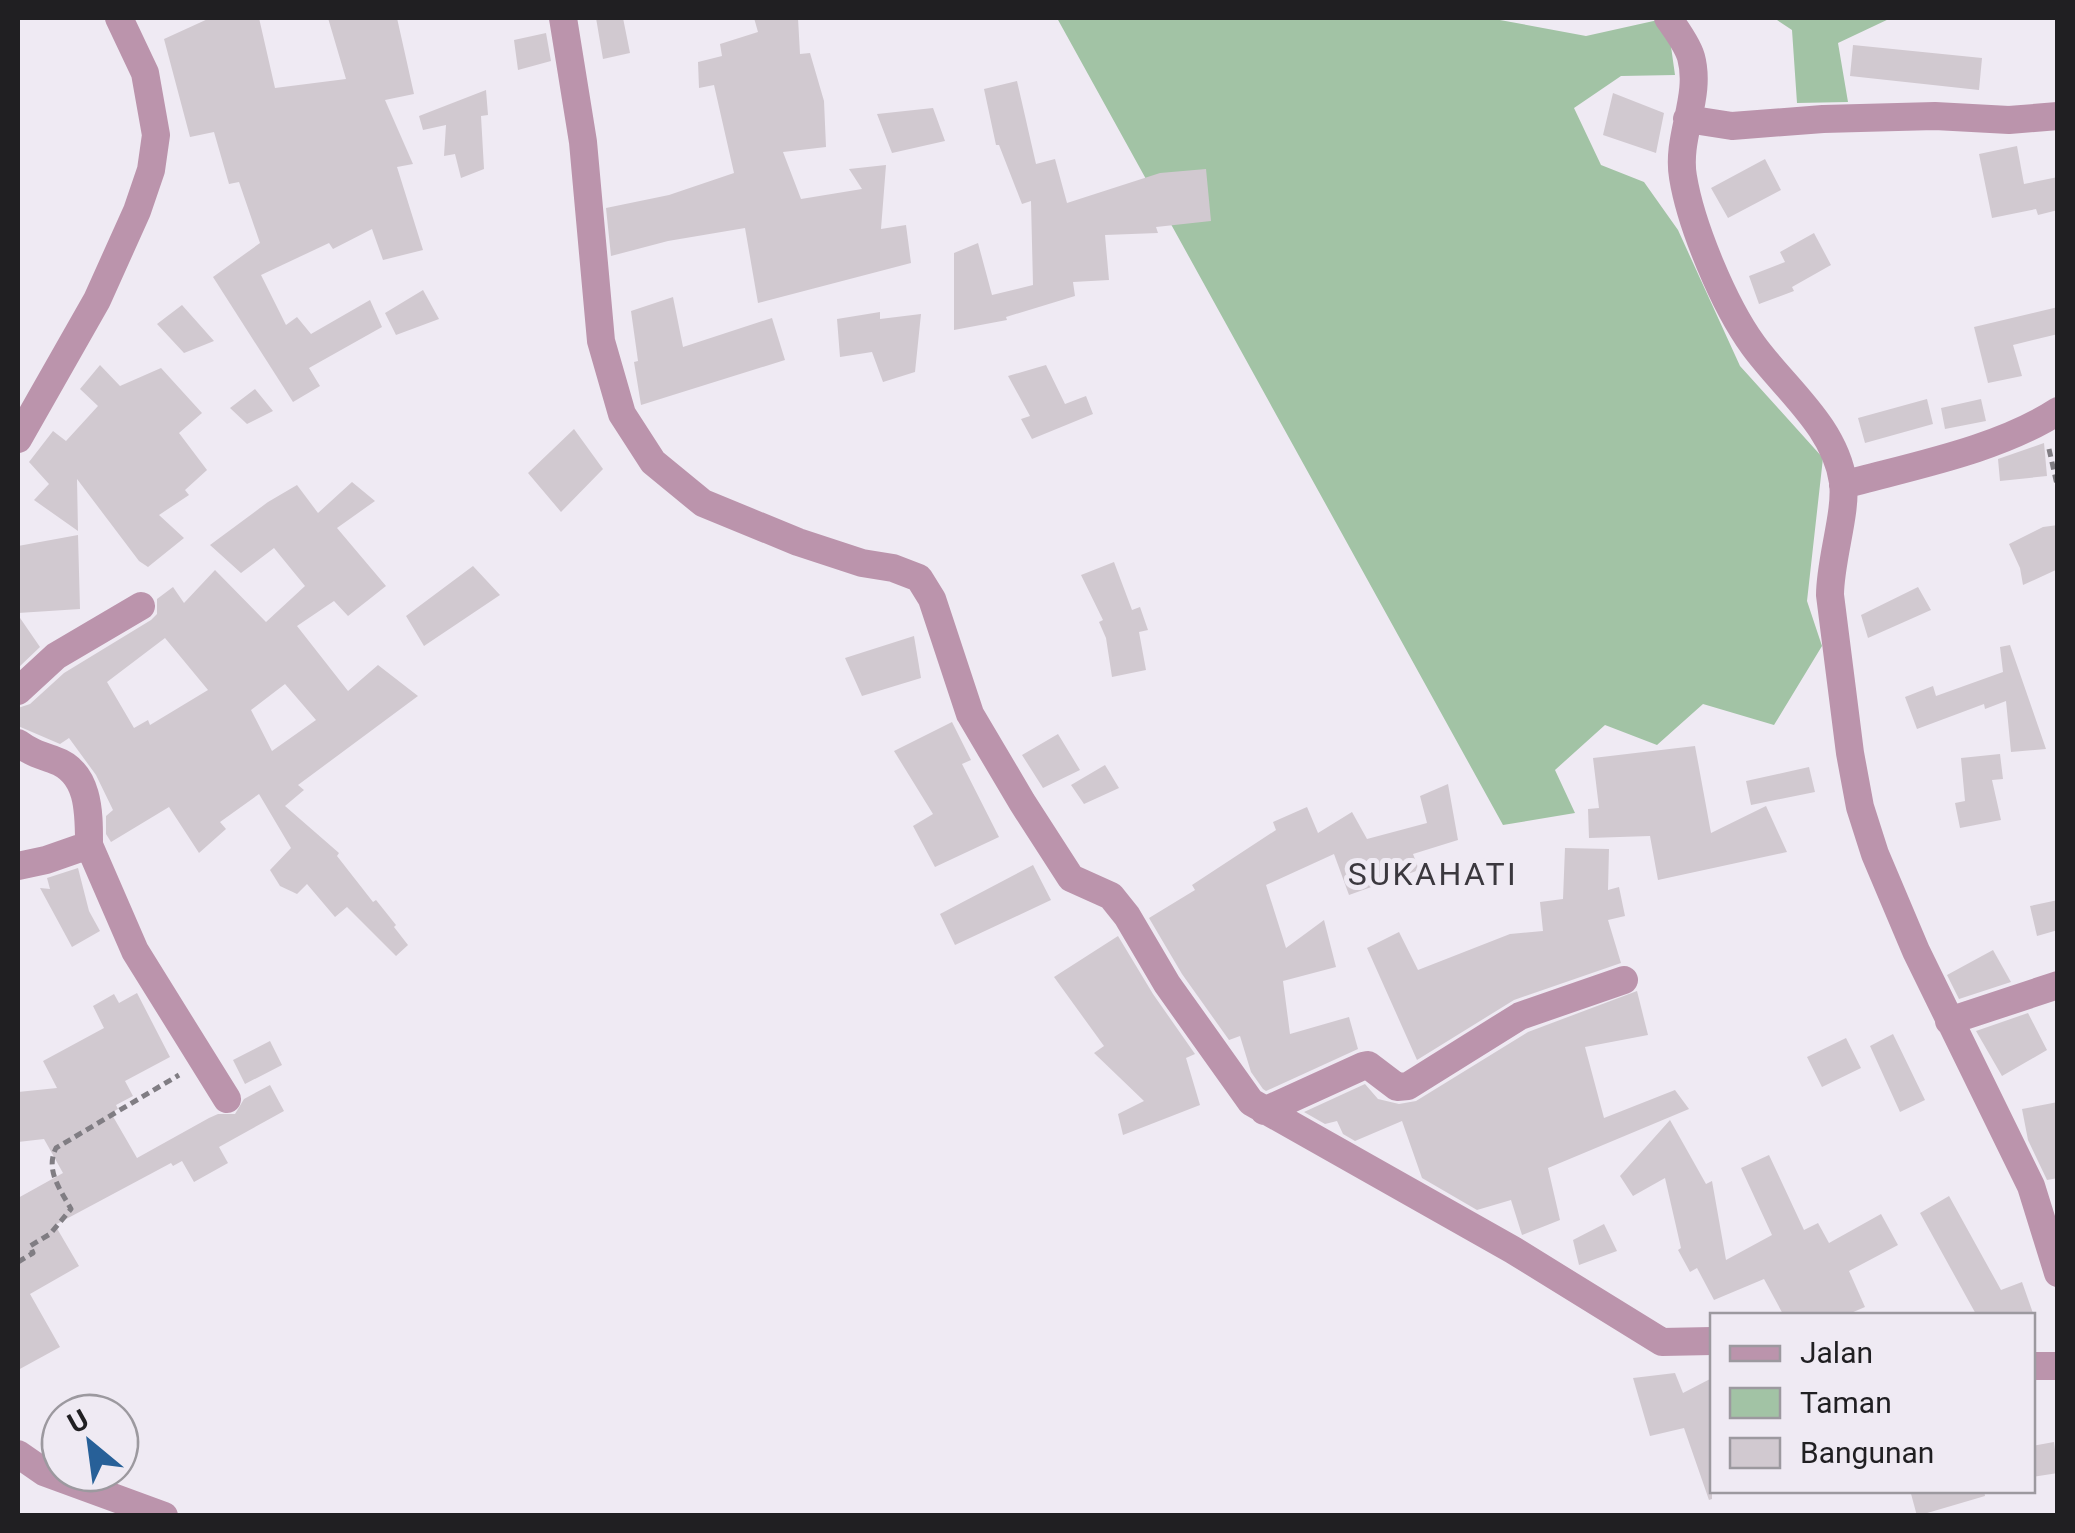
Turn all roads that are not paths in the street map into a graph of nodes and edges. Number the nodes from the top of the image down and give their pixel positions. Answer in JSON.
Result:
{"nodes":[{"id":1,"x":119,"y":18,"type":"edge"},
{"id":2,"x":563,"y":18,"type":"edge"},
{"id":3,"x":1668,"y":18,"type":"edge"},
{"id":4,"x":2058,"y":116,"type":"edge"},
{"id":5,"x":1687,"y":119,"type":"junction"},
{"id":6,"x":2049,"y":417,"type":"edge"},
{"id":7,"x":18,"y":439,"type":"edge"},
{"id":8,"x":1843,"y":484,"type":"junction"},
{"id":9,"x":142,"y":606,"type":"dead end"},
{"id":10,"x":18,"y":691,"type":"edge"},
{"id":11,"x":18,"y":743,"type":"edge"},
{"id":12,"x":89,"y":844,"type":"junction"},
{"id":13,"x":18,"y":866,"type":"edge"},
{"id":14,"x":1624,"y":980,"type":"dead end"},
{"id":15,"x":2058,"y":986,"type":"edge"},
{"id":16,"x":1950,"y":1021,"type":"junction"},
{"id":17,"x":227,"y":1099,"type":"dead end"},
{"id":18,"x":1264,"y":1111,"type":"junction"},
{"id":19,"x":2058,"y":1274,"type":"edge"},
{"id":20,"x":1710,"y":1341,"type":"edge"},
{"id":21,"x":18,"y":1454,"type":"edge"},
{"id":22,"x":164,"y":1516,"type":"edge"}],
"edges":[{"from":1,"to":7,"type":"street"},
{"from":2,"to":18,"type":"street"},
{"from":3,"to":5,"type":"street"},
{"from":4,"to":5,"type":"street"},
{"from":5,"to":8,"type":"street"},
{"from":6,"to":8,"type":"street"},
{"from":8,"to":16,"type":"street"},
{"from":9,"to":10,"type":"street"},
{"from":11,"to":12,"type":"street"},
{"from":12,"to":13,"type":"street"},
{"from":12,"to":17,"type":"street"},
{"from":14,"to":18,"type":"street"},
{"from":15,"to":16,"type":"street"},
{"from":16,"to":19,"type":"street"},
{"from":18,"to":20,"type":"street"},
{"from":21,"to":22,"type":"street"}]}
